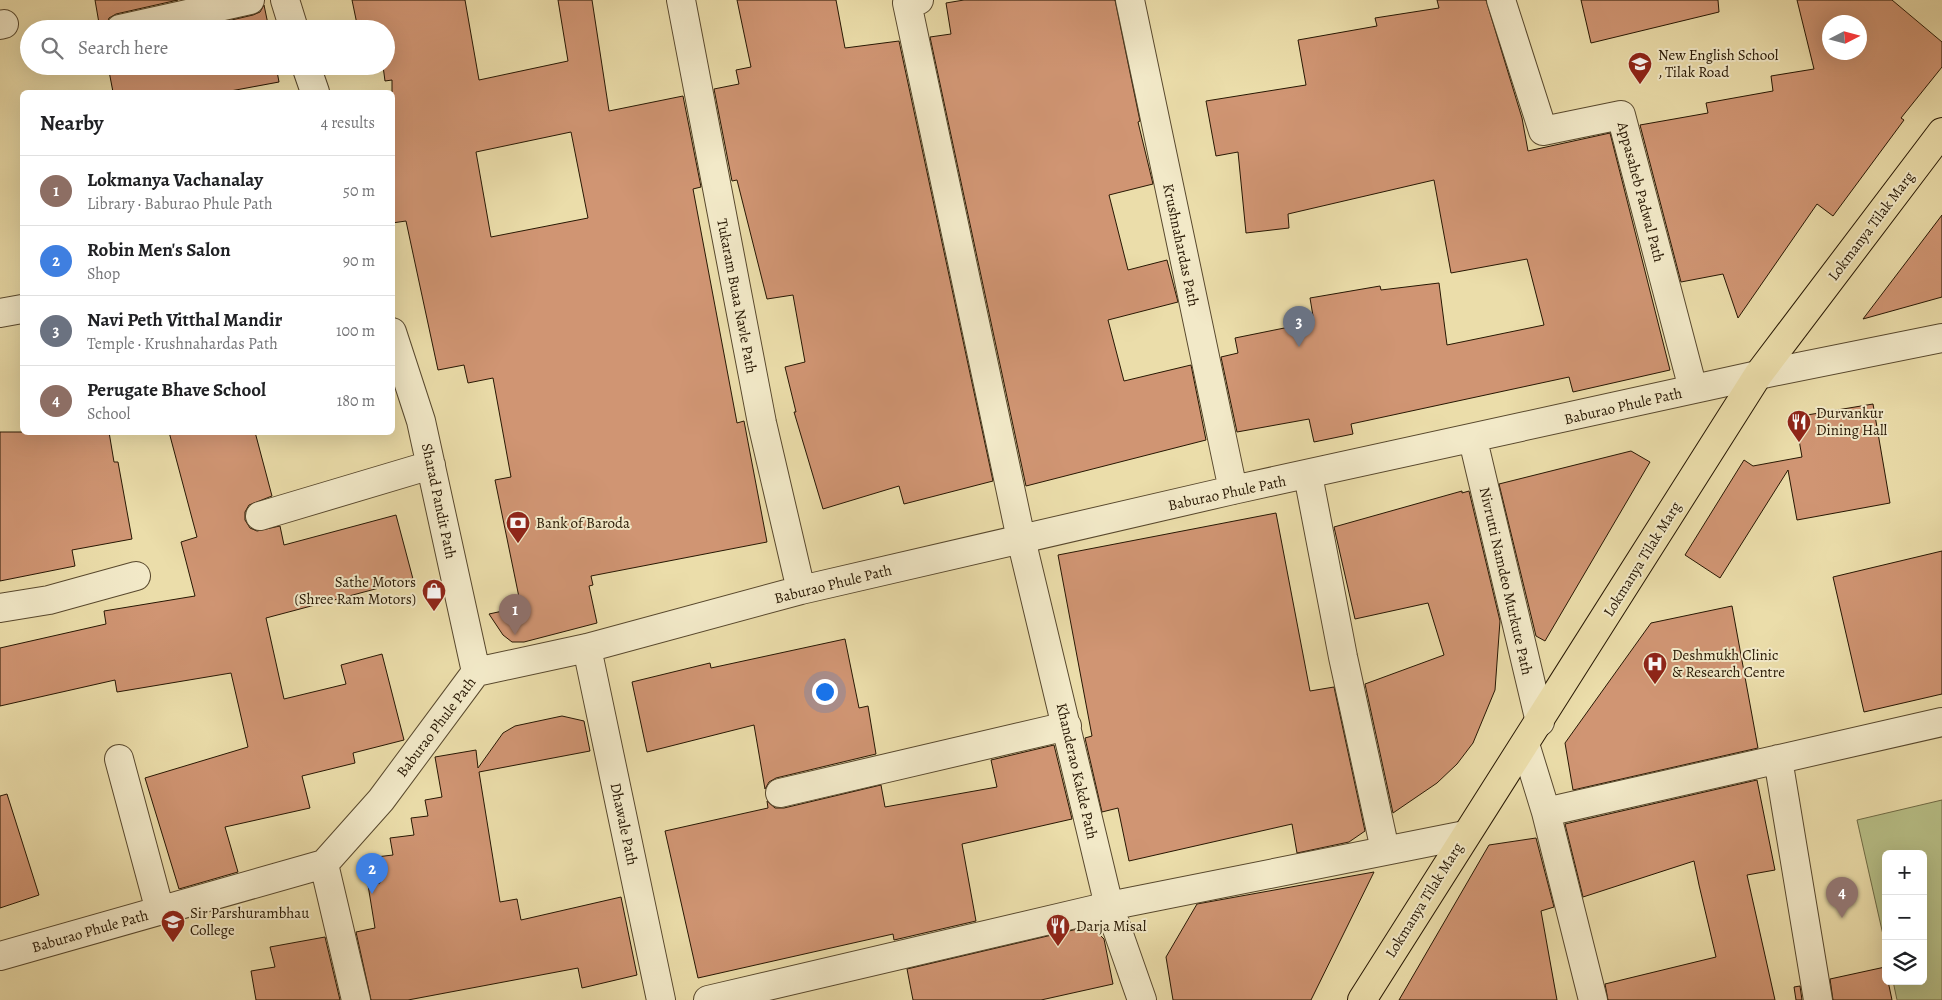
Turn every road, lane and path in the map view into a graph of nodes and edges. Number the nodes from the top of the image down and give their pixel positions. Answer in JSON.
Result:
{"nodes":[{"id":1,"x":250,"y":0,"type":"edge"},
{"id":2,"x":285,"y":0,"type":"edge"},
{"id":3,"x":681,"y":0,"type":"edge"},
{"id":4,"x":920,"y":0,"type":"edge"},
{"id":5,"x":1130,"y":0,"type":"edge"},
{"id":6,"x":1501,"y":0,"type":"edge"},
{"id":7,"x":160,"y":20,"type":"edge"},
{"id":8,"x":291,"y":20,"type":"edge"},
{"id":9,"x":1942,"y":132,"type":"edge"},
{"id":10,"x":20,"y":309,"type":"edge"},
{"id":11,"x":0,"y":313,"type":"edge"},
{"id":12,"x":1942,"y":338,"type":"edge"},
{"id":13,"x":395,"y":341,"type":"edge"},
{"id":14,"x":1758,"y":375,"type":"junction"},
{"id":15,"x":1693,"y":390,"type":"junction"},
{"id":16,"x":1473,"y":440,"type":"junction"},
{"id":17,"x":431,"y":465,"type":"junction"},
{"id":18,"x":1308,"y":475,"type":"junction"},
{"id":19,"x":1232,"y":490,"type":"junction"},
{"id":20,"x":260,"y":516,"type":"dead end"},
{"id":21,"x":1022,"y":539,"type":"junction"},
{"id":22,"x":136,"y":576,"type":"dead end"},
{"id":23,"x":801,"y":590,"type":"junction"},
{"id":24,"x":0,"y":608,"type":"edge"},
{"id":25,"x":587,"y":648,"type":"junction"},
{"id":26,"x":476,"y":672,"type":"junction"},
{"id":27,"x":1540,"y":722,"type":"junction"},
{"id":28,"x":1942,"y":722,"type":"edge"},
{"id":29,"x":1067,"y":726,"type":"junction"},
{"id":30,"x":1525,"y":744,"type":"junction"},
{"id":31,"x":119,"y":759,"type":"dead end"},
{"id":32,"x":1778,"y":760,"type":"junction"},
{"id":33,"x":780,"y":793,"type":"dead end"},
{"id":34,"x":1546,"y":812,"type":"junction"},
{"id":35,"x":1465,"y":834,"type":"junction"},
{"id":36,"x":1385,"y":850,"type":"junction"},
{"id":37,"x":324,"y":864,"type":"junction"},
{"id":38,"x":1109,"y":906,"type":"junction"},
{"id":39,"x":160,"y":911,"type":"junction"},
{"id":40,"x":0,"y":956,"type":"edge"},
{"id":41,"x":356,"y":1000,"type":"edge"},
{"id":42,"x":661,"y":1000,"type":"edge"},
{"id":43,"x":708,"y":1000,"type":"edge"},
{"id":44,"x":1142,"y":1000,"type":"edge"},
{"id":45,"x":1362,"y":1000,"type":"edge"},
{"id":46,"x":1593,"y":1000,"type":"edge"},
{"id":47,"x":1818,"y":1000,"type":"edge"}],
"edges":[{"from":1,"to":7,"type":"street"},
{"from":2,"to":8,"type":"street"},
{"from":3,"to":23,"type":"street","name":"Tukaram Buaa Navle Path"},
{"from":4,"to":21,"type":"street","name":"Khanderao Kakde Path"},
{"from":5,"to":19,"type":"street","name":"Krushnahardas Path"},
{"from":6,"to":15,"type":"street","name":"Appasaheb Padwal Path"},
{"from":9,"to":14,"type":"main road","name":"Lokmanya Tilak Marg"},
{"from":10,"to":11,"type":"street"},
{"from":12,"to":14,"type":"street","name":"Baburao Phule Path"},
{"from":13,"to":17,"type":"street","name":"Sharad Pandit Path"},
{"from":14,"to":15,"type":"street","name":"Baburao Phule Path"},
{"from":14,"to":27,"type":"main road","name":"Lokmanya Tilak Marg"},
{"from":15,"to":16,"type":"street","name":"Baburao Phule Path"},
{"from":16,"to":18,"type":"street","name":"Baburao Phule Path"},
{"from":16,"to":27,"type":"street","name":"Nivrutti Namdeo Murkute Path"},
{"from":17,"to":20,"type":"street"},
{"from":17,"to":26,"type":"street","name":"Sharad Pandit Path"},
{"from":18,"to":19,"type":"street","name":"Baburao Phule Path"},
{"from":18,"to":36,"type":"street"},
{"from":19,"to":21,"type":"street","name":"Baburao Phule Path"},
{"from":21,"to":23,"type":"street","name":"Baburao Phule Path"},
{"from":21,"to":29,"type":"street","name":"Khanderao Kakde Path"},
{"from":22,"to":24,"type":"street"},
{"from":23,"to":25,"type":"street","name":"Baburao Phule Path"},
{"from":25,"to":26,"type":"street","name":"Baburao Phule Path"},
{"from":25,"to":42,"type":"street","name":"Dhawale Path"},
{"from":26,"to":37,"type":"street","name":"Baburao Phule Path"},
{"from":27,"to":30,"type":"main road","name":"Lokmanya Tilak Marg"},
{"from":28,"to":32,"type":"street"},
{"from":29,"to":33,"type":"street"},
{"from":29,"to":38,"type":"street","name":"Khanderao Kakde Path"},
{"from":30,"to":34,"type":"street"},
{"from":30,"to":35,"type":"main road","name":"Lokmanya Tilak Marg"},
{"from":31,"to":39,"type":"street"},
{"from":32,"to":34,"type":"street"},
{"from":32,"to":47,"type":"street"},
{"from":34,"to":46,"type":"street"},
{"from":35,"to":36,"type":"street"},
{"from":35,"to":45,"type":"main road","name":"Lokmanya Tilak Marg"},
{"from":36,"to":38,"type":"street"},
{"from":37,"to":39,"type":"street","name":"Baburao Phule Path"},
{"from":37,"to":41,"type":"street"},
{"from":38,"to":43,"type":"street"},
{"from":38,"to":44,"type":"street","name":"Khanderao Kakde Path"},
{"from":39,"to":40,"type":"street","name":"Baburao Phule Path"}]}
